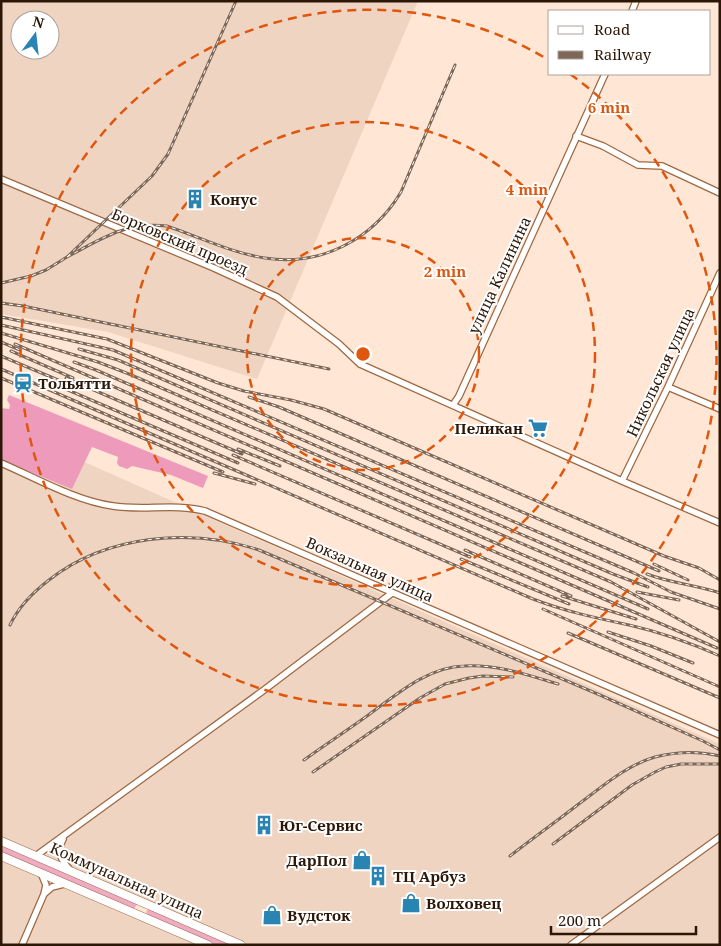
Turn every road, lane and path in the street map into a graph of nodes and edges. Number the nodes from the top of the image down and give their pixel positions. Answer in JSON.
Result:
{"nodes":[{"id":1,"x":605,"y":75,"type":"edge"},
{"id":2,"x":576,"y":136,"type":"junction"},
{"id":3,"x":1,"y":179,"type":"edge"},
{"id":4,"x":720,"y":193,"type":"edge"},
{"id":5,"x":720,"y":273,"type":"edge"},
{"id":6,"x":668,"y":387,"type":"junction"},
{"id":7,"x":453,"y":405,"type":"junction"},
{"id":8,"x":720,"y":409,"type":"edge"},
{"id":9,"x":1,"y":463,"type":"edge"},
{"id":10,"x":622,"y":481,"type":"junction"},
{"id":11,"x":720,"y":523,"type":"edge"},
{"id":12,"x":392,"y":592,"type":"junction"},
{"id":13,"x":720,"y":735,"type":"edge"},
{"id":14,"x":720,"y":836,"type":"edge"},
{"id":15,"x":64,"y":837,"type":"junction"},
{"id":16,"x":1,"y":840,"type":"edge"},
{"id":17,"x":37,"y":855,"type":"junction"},
{"id":18,"x":1,"y":856,"type":"edge"},
{"id":19,"x":70,"y":870,"type":"junction"},
{"id":20,"x":41,"y":873,"type":"junction"},
{"id":21,"x":67,"y":884,"type":"junction"},
{"id":22,"x":44,"y":894,"type":"junction"},
{"id":23,"x":144,"y":903,"type":"junction"},
{"id":24,"x":139,"y":915,"type":"junction"},
{"id":25,"x":206,"y":944,"type":"edge"},
{"id":26,"x":22,"y":945,"type":"edge"},
{"id":27,"x":241,"y":945,"type":"edge"},
{"id":28,"x":571,"y":945,"type":"edge"}],
"edges":[{"from":1,"to":2,"type":"street","name":"улица Калинина"},
{"from":2,"to":4,"type":"street"},
{"from":2,"to":7,"type":"street","name":"улица Калинина"},
{"from":3,"to":7,"type":"street","name":"Борковский проезд"},
{"from":5,"to":6,"type":"street","name":"Никольская улица"},
{"from":6,"to":8,"type":"street"},
{"from":6,"to":10,"type":"street","name":"Никольская улица"},
{"from":7,"to":10,"type":"street"},
{"from":9,"to":12,"type":"street","name":"Вокзальная улица"},
{"from":10,"to":11,"type":"street"},
{"from":12,"to":13,"type":"street","name":"Вокзальная улица"},
{"from":12,"to":15,"type":"street"},
{"from":14,"to":28,"type":"street"},
{"from":15,"to":17,"type":"street"},
{"from":15,"to":19,"type":"street"},
{"from":16,"to":17,"type":"main road","name":"Коммунальная улица"},
{"from":17,"to":19,"type":"main road","name":"Коммунальная улица"},
{"from":18,"to":20,"type":"main road","name":"Коммунальная улица"},
{"from":19,"to":23,"type":"main road","name":"Коммунальная улица"},
{"from":20,"to":21,"type":"main road","name":"Коммунальная улица"},
{"from":20,"to":22,"type":"street"},
{"from":21,"to":22,"type":"street"},
{"from":21,"to":24,"type":"main road","name":"Коммунальная улица"},
{"from":22,"to":26,"type":"street"},
{"from":23,"to":24,"type":"main road"},
{"from":23,"to":27,"type":"main road","name":"Коммунальная улица"},
{"from":24,"to":25,"type":"main road","name":"Коммунальная улица"}]}
